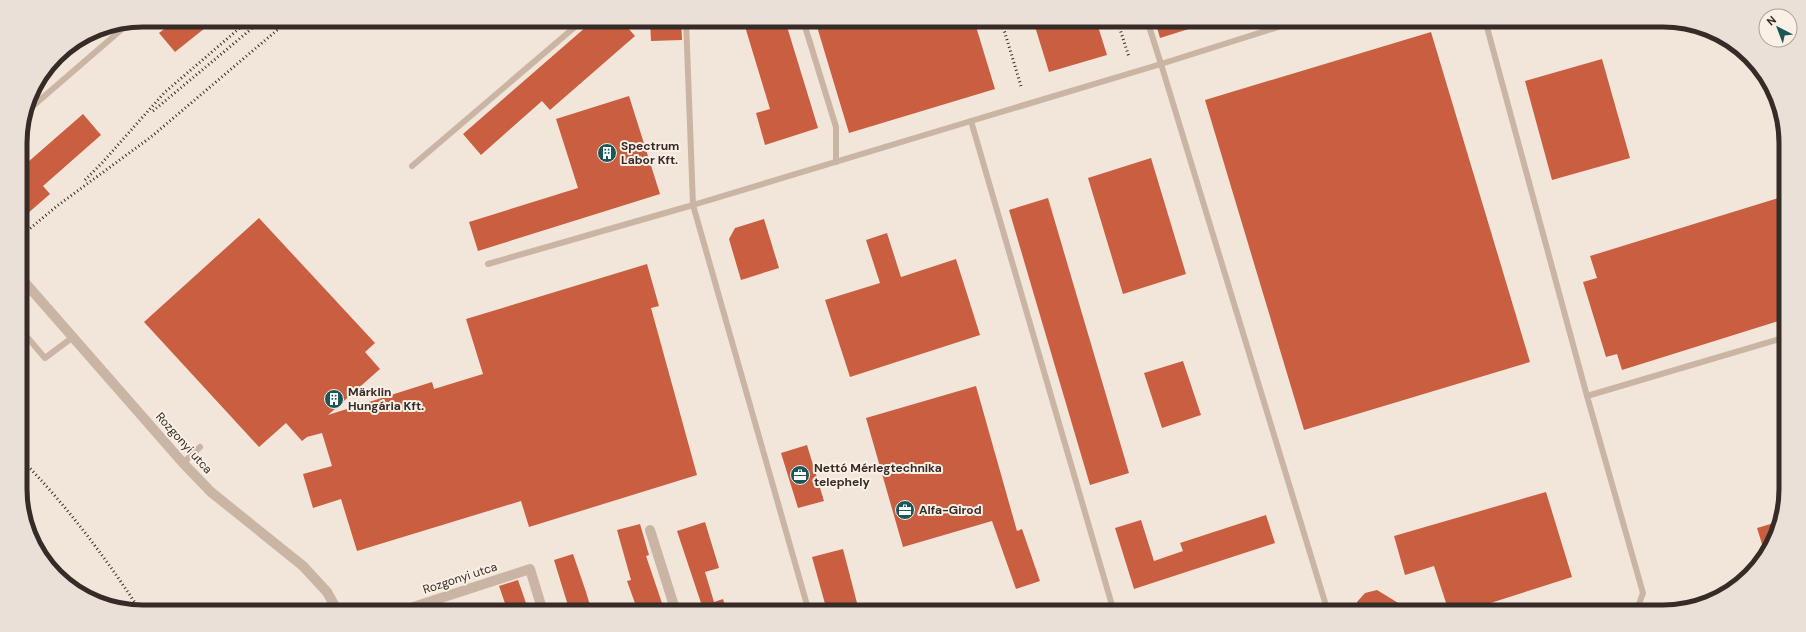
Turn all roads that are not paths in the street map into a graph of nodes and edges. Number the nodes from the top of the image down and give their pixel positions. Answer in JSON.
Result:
{"nodes":[{"id":1,"x":575,"y":27,"type":"edge"},
{"id":2,"x":686,"y":27,"type":"edge"},
{"id":3,"x":805,"y":27,"type":"edge"},
{"id":4,"x":1150,"y":27,"type":"edge"},
{"id":5,"x":1278,"y":27,"type":"edge"},
{"id":6,"x":1487,"y":27,"type":"edge"},
{"id":7,"x":122,"y":29,"type":"edge"},
{"id":8,"x":1161,"y":64,"type":"junction"},
{"id":9,"x":33,"y":106,"type":"edge"},
{"id":10,"x":972,"y":121,"type":"junction"},
{"id":11,"x":836,"y":162,"type":"junction"},
{"id":12,"x":412,"y":166,"type":"dead end"},
{"id":13,"x":693,"y":204,"type":"junction"},
{"id":14,"x":488,"y":264,"type":"dead end"},
{"id":15,"x":27,"y":285,"type":"edge"},
{"id":16,"x":27,"y":337,"type":"edge"},
{"id":17,"x":73,"y":337,"type":"junction"},
{"id":18,"x":1779,"y":339,"type":"edge"},
{"id":19,"x":1587,"y":396,"type":"junction"},
{"id":20,"x":200,"y":447,"type":"dead end"},
{"id":21,"x":183,"y":463,"type":"junction"},
{"id":22,"x":650,"y":530,"type":"dead end"},
{"id":23,"x":334,"y":605,"type":"edge"},
{"id":24,"x":419,"y":605,"type":"edge"},
{"id":25,"x":541,"y":605,"type":"edge"},
{"id":26,"x":674,"y":605,"type":"edge"},
{"id":27,"x":807,"y":605,"type":"edge"},
{"id":28,"x":1112,"y":605,"type":"edge"},
{"id":29,"x":1326,"y":605,"type":"edge"},
{"id":30,"x":1639,"y":605,"type":"edge"}],
"edges":[{"from":1,"to":12,"type":"lane"},
{"from":2,"to":13,"type":"lane"},
{"from":3,"to":11,"type":"lane"},
{"from":4,"to":8,"type":"lane"},
{"from":5,"to":8,"type":"lane"},
{"from":6,"to":19,"type":"lane"},
{"from":7,"to":9,"type":"lane"},
{"from":8,"to":10,"type":"lane"},
{"from":8,"to":29,"type":"lane"},
{"from":10,"to":11,"type":"lane"},
{"from":10,"to":28,"type":"lane"},
{"from":11,"to":13,"type":"lane"},
{"from":13,"to":14,"type":"lane"},
{"from":13,"to":27,"type":"lane"},
{"from":15,"to":17,"type":"street","name":"Rozgonyi utca"},
{"from":16,"to":17,"type":"lane"},
{"from":17,"to":21,"type":"street","name":"Rozgonyi utca"},
{"from":18,"to":19,"type":"lane"},
{"from":19,"to":30,"type":"lane"},
{"from":20,"to":21,"type":"lane"},
{"from":21,"to":23,"type":"street","name":"Rozgonyi utca"},
{"from":22,"to":26,"type":"street"},
{"from":24,"to":25,"type":"street","name":"Rozgonyi utca"}]}
